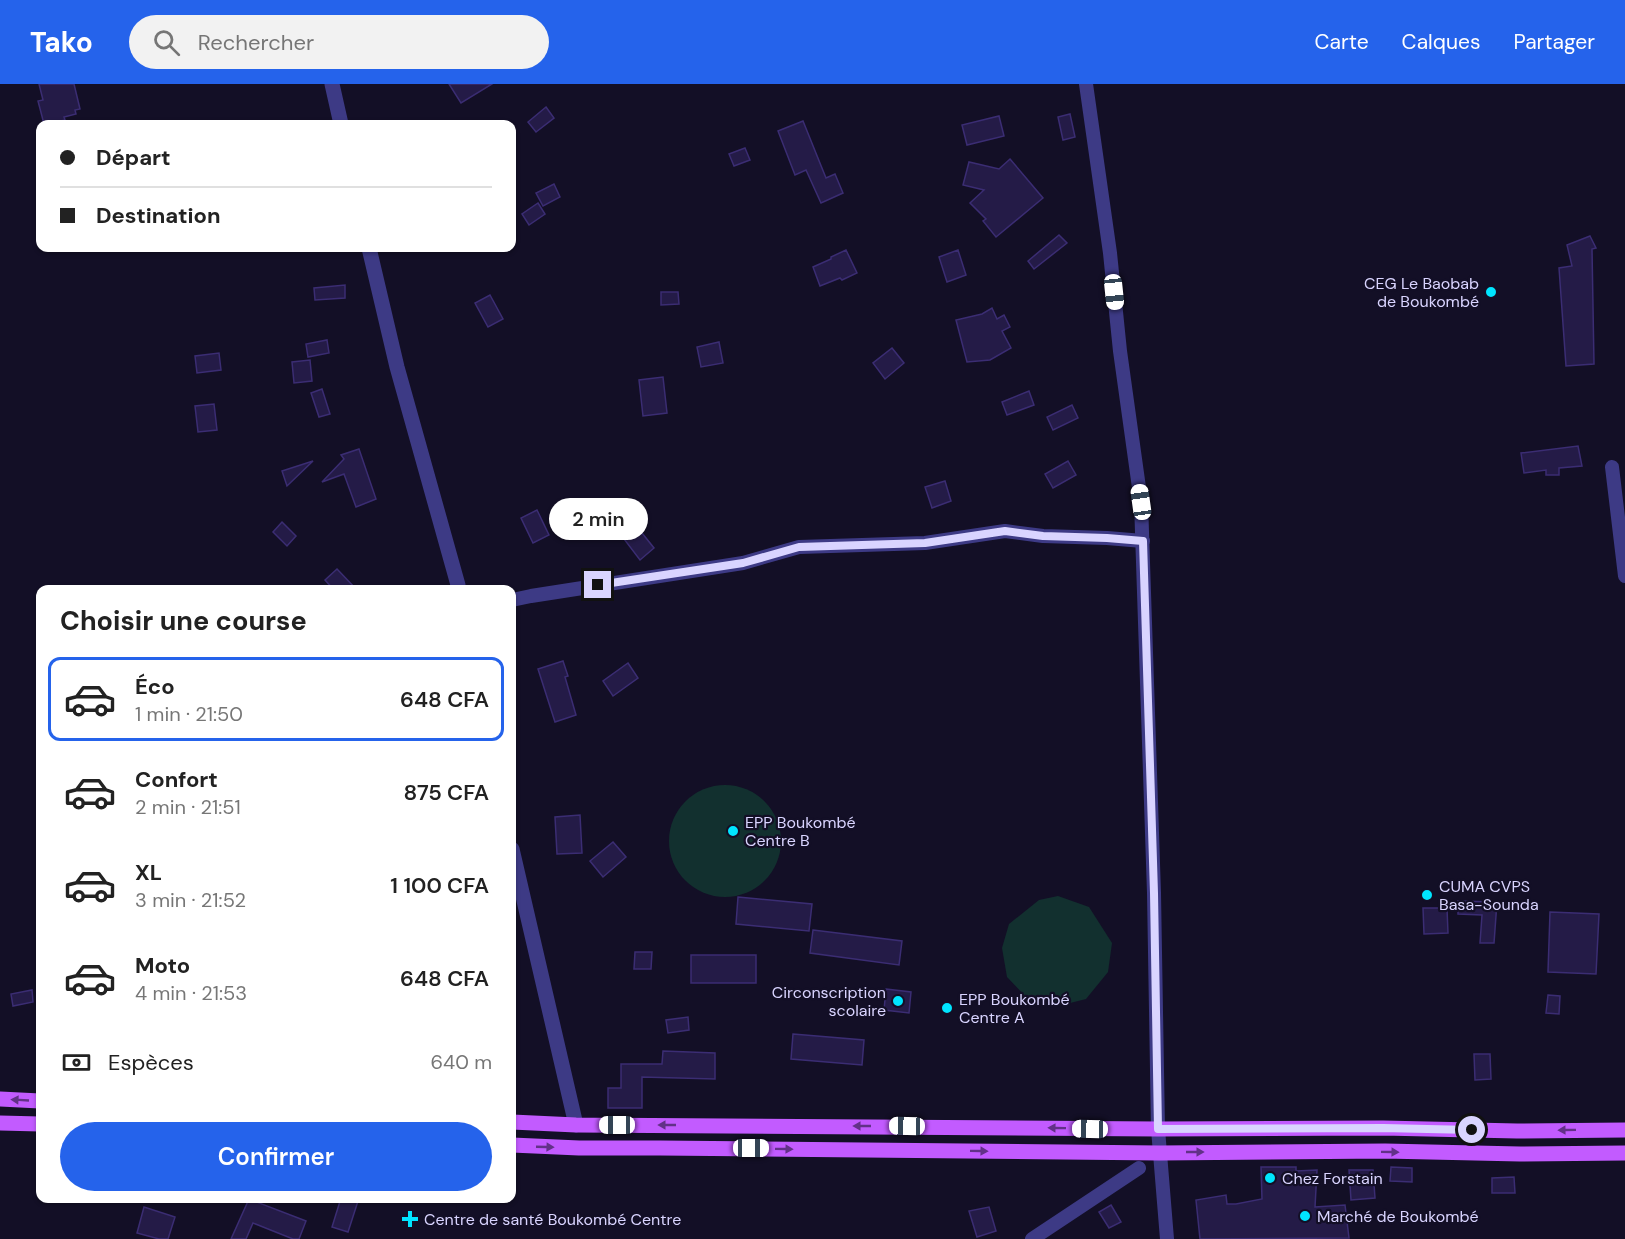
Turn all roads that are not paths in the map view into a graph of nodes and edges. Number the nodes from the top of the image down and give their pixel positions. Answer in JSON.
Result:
{"nodes":[{"id":1,"x":332,"y":84,"type":"edge"},
{"id":2,"x":1086,"y":84,"type":"edge"},
{"id":3,"x":340,"y":120,"type":"edge"},
{"id":4,"x":370,"y":252,"type":"edge"},
{"id":5,"x":1612,"y":467,"type":"dead end"},
{"id":6,"x":1143,"y":541,"type":"junction"},
{"id":7,"x":1625,"y":576,"type":"edge"},
{"id":8,"x":458,"y":585,"type":"edge"},
{"id":9,"x":516,"y":599,"type":"edge"},
{"id":10,"x":516,"y":866,"type":"edge"},
{"id":11,"x":0,"y":1099,"type":"edge"},
{"id":12,"x":36,"y":1101,"type":"edge"},
{"id":13,"x":516,"y":1122,"type":"edge"},
{"id":14,"x":0,"y":1123,"type":"edge"},
{"id":15,"x":36,"y":1124,"type":"edge"},
{"id":16,"x":576,"y":1125,"type":"junction"},
{"id":17,"x":1158,"y":1129,"type":"junction"},
{"id":18,"x":1625,"y":1130,"type":"edge"},
{"id":19,"x":516,"y":1145,"type":"edge"},
{"id":20,"x":1160,"y":1153,"type":"junction"},
{"id":21,"x":1625,"y":1153,"type":"edge"},
{"id":22,"x":1139,"y":1168,"type":"dead end"},
{"id":23,"x":1032,"y":1239,"type":"edge"},
{"id":24,"x":1167,"y":1239,"type":"edge"}],
"edges":[{"from":1,"to":3,"type":"street"},
{"from":2,"to":6,"type":"street"},
{"from":4,"to":8,"type":"street"},
{"from":5,"to":7,"type":"street"},
{"from":6,"to":9,"type":"street"},
{"from":6,"to":17,"type":"street"},
{"from":10,"to":16,"type":"street"},
{"from":12,"to":11,"type":"main road","one_way":true},
{"from":13,"to":16,"type":"main road"},
{"from":14,"to":15,"type":"main road"},
{"from":17,"to":16,"type":"main road","one_way":true},
{"from":18,"to":17,"type":"main road","one_way":true},
{"from":17,"to":20,"type":"street"},
{"from":19,"to":20,"type":"main road","one_way":true},
{"from":20,"to":21,"type":"main road","one_way":true},
{"from":20,"to":24,"type":"street"},
{"from":22,"to":23,"type":"street"}]}
